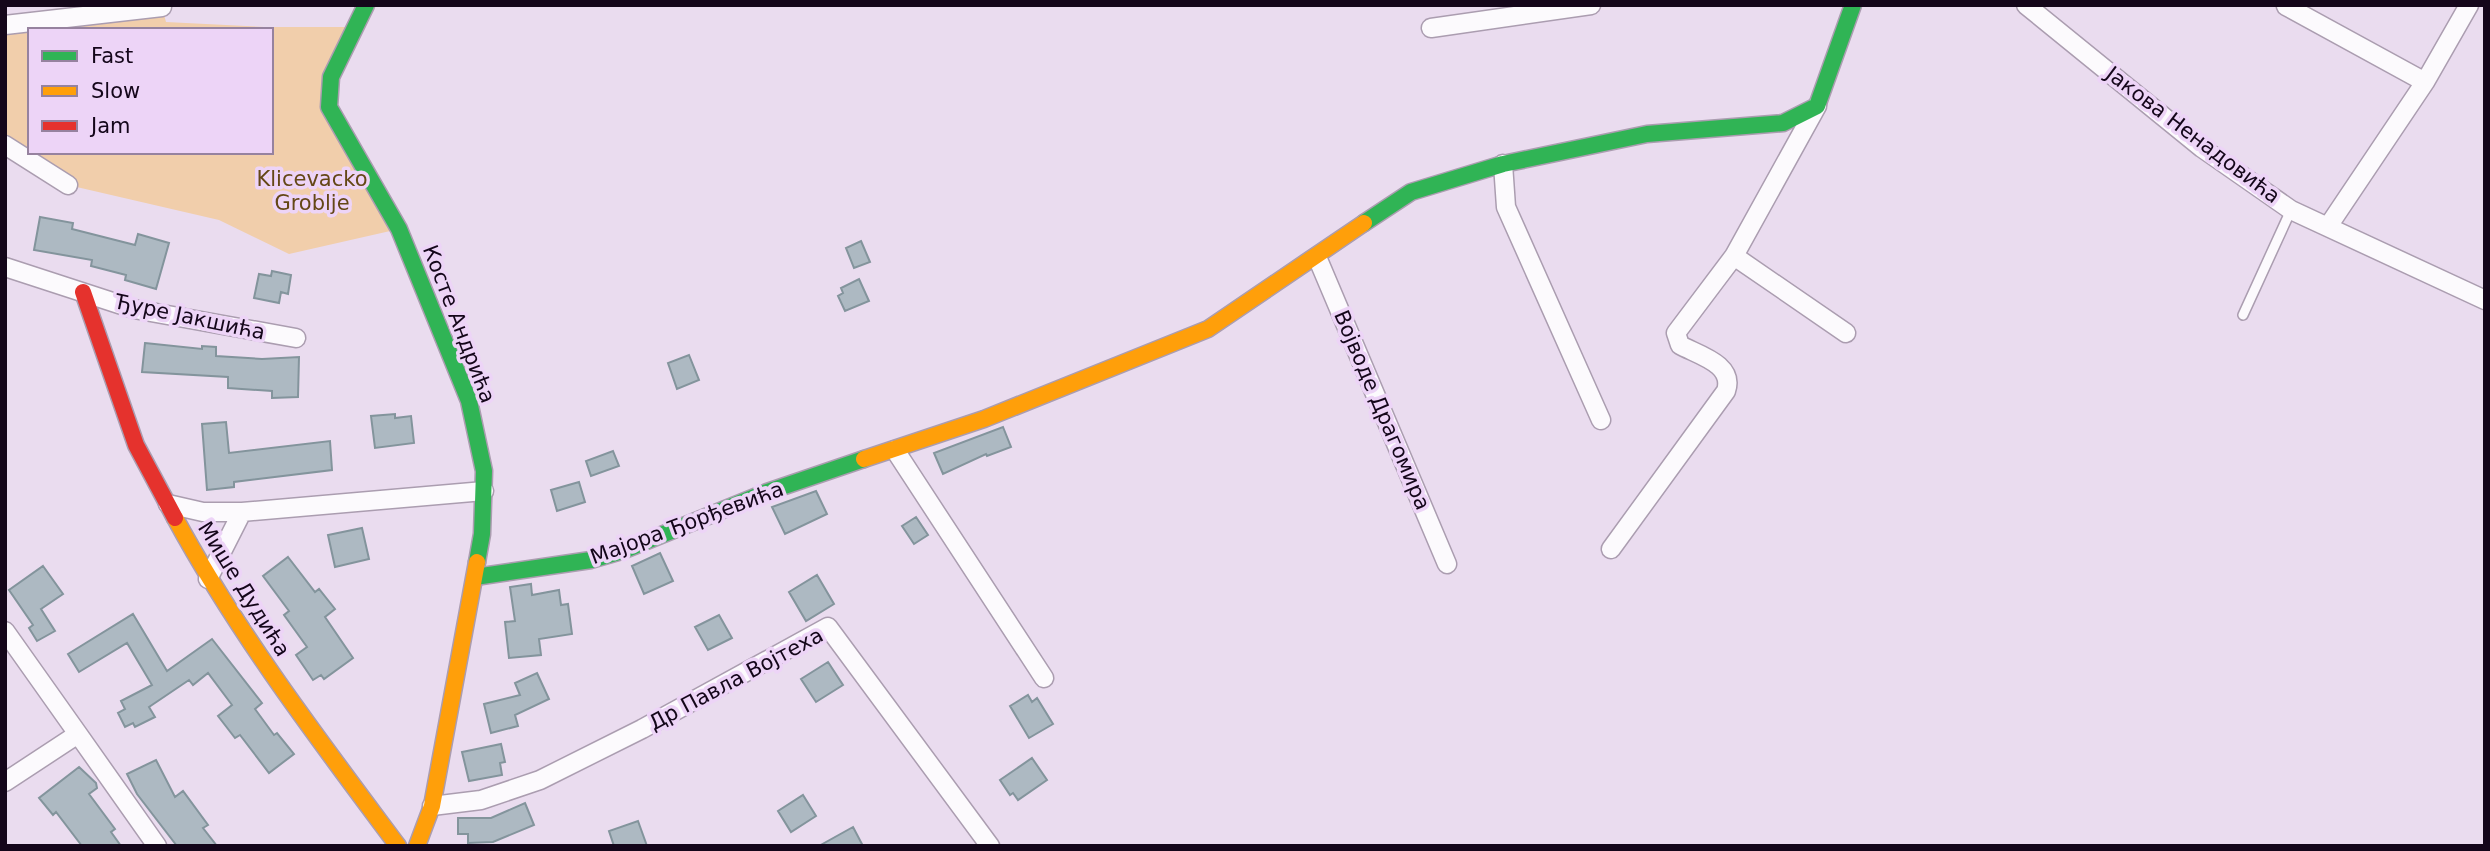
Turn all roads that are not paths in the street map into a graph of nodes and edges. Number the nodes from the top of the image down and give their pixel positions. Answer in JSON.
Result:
{"nodes":[{"id":1,"x":366,"y":5,"type":"edge"},
{"id":2,"x":1591,"y":5,"type":"edge"},
{"id":3,"x":1853,"y":5,"type":"edge"},
{"id":4,"x":2026,"y":5,"type":"edge"},
{"id":5,"x":2469,"y":5,"type":"edge"},
{"id":6,"x":2286,"y":6,"type":"edge"},
{"id":7,"x":162,"y":7,"type":"dead end"},
{"id":8,"x":5,"y":25,"type":"edge"},
{"id":9,"x":1431,"y":28,"type":"dead end"},
{"id":10,"x":2426,"y":82,"type":"junction"},
{"id":11,"x":1817,"y":106,"type":"junction"},
{"id":12,"x":5,"y":145,"type":"edge"},
{"id":13,"x":1503,"y":164,"type":"junction"},
{"id":14,"x":68,"y":185,"type":"dead end"},
{"id":15,"x":2291,"y":209,"type":"junction"},
{"id":16,"x":2329,"y":225,"type":"junction"},
{"id":17,"x":1734,"y":256,"type":"junction"},
{"id":18,"x":1317,"y":257,"type":"junction"},
{"id":19,"x":5,"y":267,"type":"edge"},
{"id":20,"x":83,"y":292,"type":"junction"},
{"id":21,"x":2485,"y":300,"type":"edge"},
{"id":22,"x":2242,"y":315,"type":"dead end"},
{"id":23,"x":1846,"y":333,"type":"dead end"},
{"id":24,"x":296,"y":338,"type":"dead end"},
{"id":25,"x":1601,"y":420,"type":"dead end"},
{"id":26,"x":895,"y":450,"type":"junction"},
{"id":27,"x":484,"y":491,"type":"junction"},
{"id":28,"x":168,"y":504,"type":"junction"},
{"id":29,"x":242,"y":512,"type":"junction"},
{"id":30,"x":1611,"y":549,"type":"dead end"},
{"id":31,"x":1447,"y":564,"type":"dead end"},
{"id":32,"x":475,"y":577,"type":"junction"},
{"id":33,"x":208,"y":579,"type":"junction"},
{"id":34,"x":5,"y":631,"type":"edge"},
{"id":35,"x":1044,"y":677,"type":"dead end"},
{"id":36,"x":78,"y":734,"type":"junction"},
{"id":37,"x":5,"y":782,"type":"edge"},
{"id":38,"x":432,"y":806,"type":"junction"},
{"id":39,"x":157,"y":846,"type":"edge"},
{"id":40,"x":398,"y":846,"type":"edge"},
{"id":41,"x":417,"y":846,"type":"edge"},
{"id":42,"x":990,"y":846,"type":"edge"}],
"edges":[{"from":1,"to":27,"type":"street","name":"Косте Андрића"},
{"from":2,"to":9,"type":"street"},
{"from":3,"to":11,"type":"street"},
{"from":4,"to":15,"type":"street","name":"Јакова Ненадовића"},
{"from":5,"to":10,"type":"street"},
{"from":6,"to":10,"type":"street"},
{"from":7,"to":8,"type":"street"},
{"from":10,"to":16,"type":"street"},
{"from":11,"to":13,"type":"street"},
{"from":11,"to":17,"type":"street"},
{"from":12,"to":14,"type":"street"},
{"from":13,"to":18,"type":"street"},
{"from":13,"to":25,"type":"street"},
{"from":15,"to":16,"type":"street","name":"Јакова Ненадовића"},
{"from":15,"to":22,"type":"lane"},
{"from":16,"to":21,"type":"street","name":"Јакова Ненадовића"},
{"from":17,"to":23,"type":"street"},
{"from":17,"to":30,"type":"street"},
{"from":18,"to":26,"type":"street","name":"Мајора Ђорђевића"},
{"from":18,"to":31,"type":"street","name":"Војводе Драгомира"},
{"from":19,"to":20,"type":"street","name":"Ђуре Јакшића"},
{"from":20,"to":24,"type":"street","name":"Ђуре Јакшића"},
{"from":20,"to":28,"type":"street","name":"Мише Дудића"},
{"from":26,"to":32,"type":"street","name":"Мајора Ђорђевића"},
{"from":26,"to":35,"type":"street"},
{"from":27,"to":29,"type":"street"},
{"from":27,"to":32,"type":"street","name":"Косте Андрића"},
{"from":28,"to":29,"type":"street"},
{"from":28,"to":33,"type":"street","name":"Мише Дудића"},
{"from":29,"to":33,"type":"street"},
{"from":32,"to":38,"type":"street","name":"Косте Андрића"},
{"from":33,"to":40,"type":"street","name":"Мише Дудића"},
{"from":34,"to":36,"type":"street"},
{"from":36,"to":37,"type":"street"},
{"from":36,"to":39,"type":"street"},
{"from":38,"to":41,"type":"street","name":"Косте Андрића"},
{"from":38,"to":42,"type":"street","name":"Др Павла Војтеха"}]}
